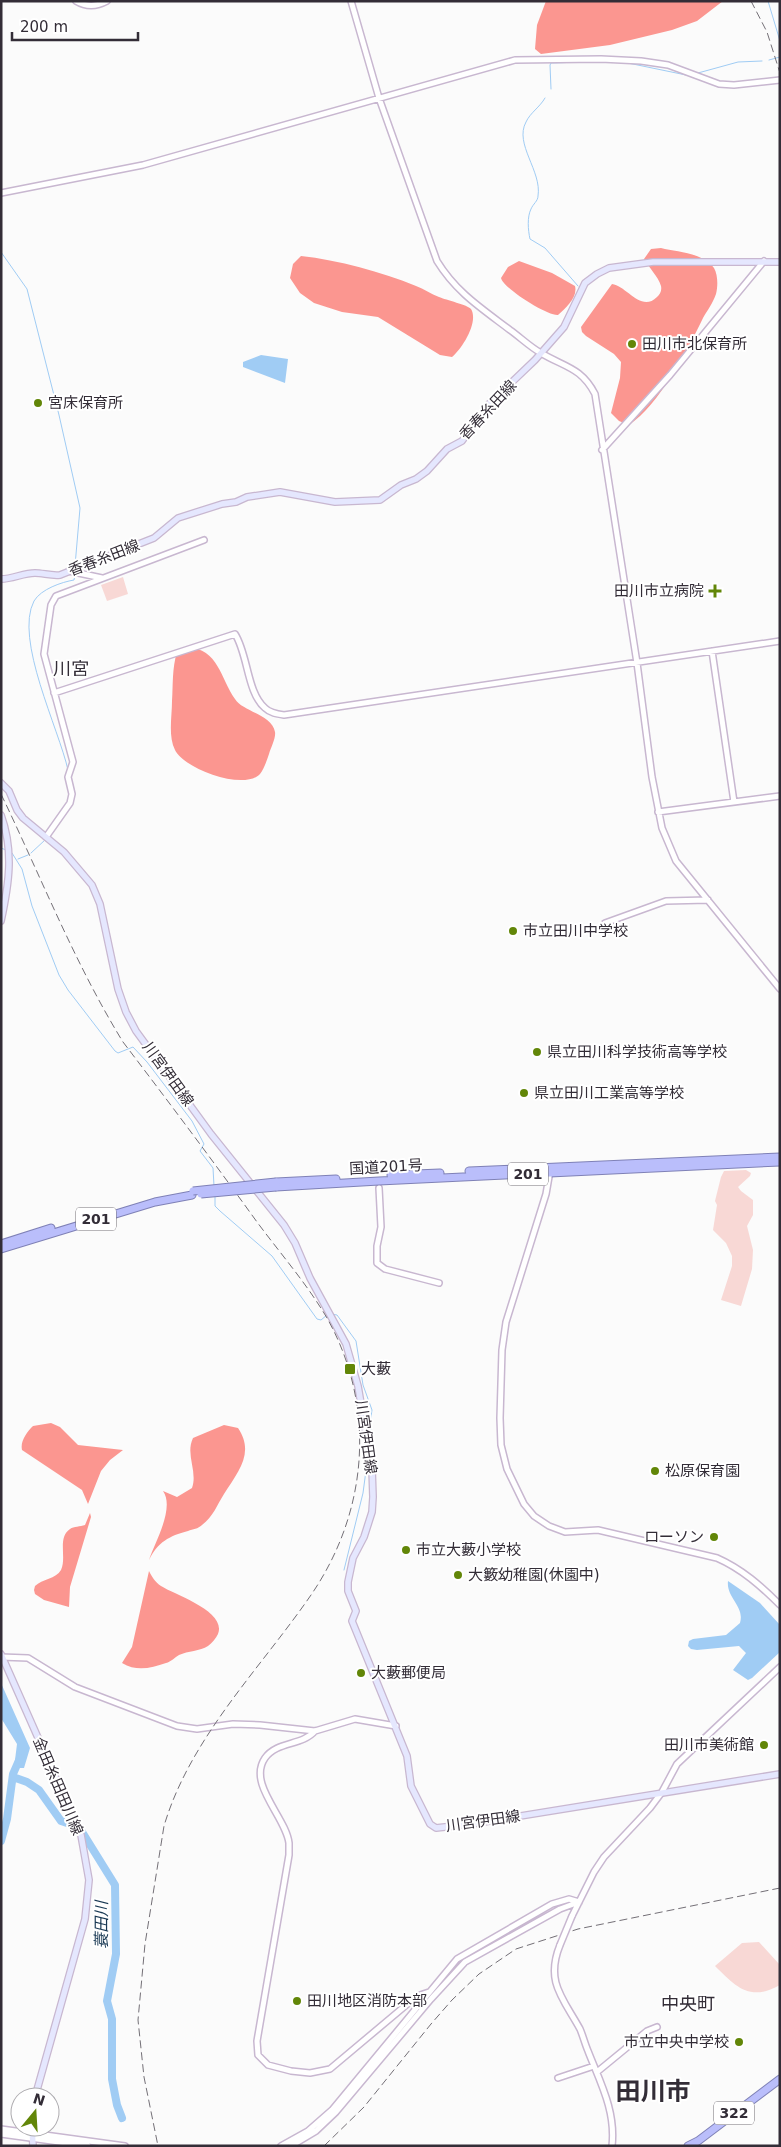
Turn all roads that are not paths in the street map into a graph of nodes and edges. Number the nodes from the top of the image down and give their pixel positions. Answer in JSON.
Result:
{"nodes":[{"id":1,"x":76,"y":1,"type":"edge"},
{"id":2,"x":107,"y":1,"type":"edge"},
{"id":3,"x":351,"y":1,"type":"edge"},
{"id":4,"x":780,"y":80,"type":"edge"},
{"id":5,"x":379,"y":98,"type":"junction"},
{"id":6,"x":1,"y":193,"type":"edge"},
{"id":7,"x":764,"y":261,"type":"junction"},
{"id":8,"x":780,"y":262,"type":"edge"},
{"id":9,"x":541,"y":353,"type":"junction"},
{"id":10,"x":602,"y":450,"type":"junction"},
{"id":11,"x":204,"y":540,"type":"dead end"},
{"id":12,"x":69,"y":571,"type":"junction"},
{"id":13,"x":103,"y":578,"type":"junction"},
{"id":14,"x":1,"y":579,"type":"edge"},
{"id":15,"x":780,"y":641,"type":"edge"},
{"id":16,"x":712,"y":651,"type":"junction"},
{"id":17,"x":637,"y":663,"type":"junction"},
{"id":18,"x":54,"y":693,"type":"junction"},
{"id":19,"x":1,"y":783,"type":"edge"},
{"id":20,"x":780,"y":796,"type":"edge"},
{"id":21,"x":734,"y":802,"type":"junction"},
{"id":22,"x":658,"y":812,"type":"junction"},
{"id":23,"x":1,"y":815,"type":"edge"},
{"id":24,"x":46,"y":837,"type":"junction"},
{"id":25,"x":708,"y":900,"type":"junction"},
{"id":26,"x":1,"y":921,"type":"edge"},
{"id":27,"x":605,"y":923,"type":"dead end"},
{"id":28,"x":780,"y":989,"type":"edge"},
{"id":29,"x":780,"y":1157,"type":"edge"},
{"id":30,"x":780,"y":1162,"type":"edge"},
{"id":31,"x":550,"y":1171,"type":"junction"},
{"id":32,"x":379,"y":1188,"type":"dead end"},
{"id":33,"x":192,"y":1193,"type":"junction"},
{"id":34,"x":1,"y":1244,"type":"edge"},
{"id":35,"x":1,"y":1249,"type":"edge"},
{"id":36,"x":439,"y":1283,"type":"dead end"},
{"id":37,"x":780,"y":1605,"type":"edge"},
{"id":38,"x":2,"y":1656,"type":"edge"},
{"id":39,"x":780,"y":1667,"type":"edge"},
{"id":40,"x":396,"y":1726,"type":"junction"},
{"id":41,"x":315,"y":1731,"type":"junction"},
{"id":42,"x":780,"y":1774,"type":"edge"},
{"id":43,"x":662,"y":1792,"type":"junction"},
{"id":44,"x":579,"y":1902,"type":"junction"},
{"id":45,"x":505,"y":1931,"type":"junction"},
{"id":46,"x":508,"y":1937,"type":"junction"},
{"id":47,"x":429,"y":1992,"type":"junction"},
{"id":48,"x":414,"y":1998,"type":"junction"},
{"id":49,"x":424,"y":2003,"type":"junction"},
{"id":50,"x":656,"y":2027,"type":"dead end"},
{"id":51,"x":596,"y":2069,"type":"junction"},
{"id":52,"x":558,"y":2078,"type":"dead end"},
{"id":53,"x":780,"y":2079,"type":"edge"},
{"id":54,"x":38,"y":2087,"type":"edge"},
{"id":55,"x":348,"y":2094,"type":"junction"},
{"id":56,"x":49,"y":2137,"type":"edge"},
{"id":57,"x":60,"y":2137,"type":"edge"},
{"id":58,"x":88,"y":2146,"type":"edge"},
{"id":59,"x":126,"y":2146,"type":"edge"},
{"id":60,"x":280,"y":2146,"type":"edge"},
{"id":61,"x":291,"y":2146,"type":"edge"},
{"id":62,"x":612,"y":2146,"type":"edge"},
{"id":63,"x":688,"y":2146,"type":"edge"}],
"edges":[{"from":1,"to":2,"type":"street"},
{"from":3,"to":5,"type":"street"},
{"from":4,"to":5,"type":"street"},
{"from":5,"to":6,"type":"street"},
{"from":5,"to":9,"type":"street"},
{"from":7,"to":8,"type":"main road","name":"香春糸田線"},
{"from":7,"to":9,"type":"main road","name":"香春糸田線"},
{"from":7,"to":10,"type":"street"},
{"from":9,"to":10,"type":"street"},
{"from":9,"to":12,"type":"main road","name":"香春糸田線"},
{"from":10,"to":17,"type":"street"},
{"from":11,"to":13,"type":"street"},
{"from":12,"to":13,"type":"street"},
{"from":12,"to":14,"type":"main road","name":"香春糸田線"},
{"from":13,"to":18,"type":"street"},
{"from":15,"to":16,"type":"street"},
{"from":16,"to":17,"type":"street"},
{"from":16,"to":21,"type":"street"},
{"from":17,"to":18,"type":"street"},
{"from":17,"to":22,"type":"street"},
{"from":18,"to":24,"type":"street"},
{"from":19,"to":24,"type":"main road","name":"川宮伊田線"},
{"from":20,"to":21,"type":"street"},
{"from":21,"to":22,"type":"street"},
{"from":22,"to":25,"type":"street"},
{"from":23,"to":26,"type":"main road"},
{"from":24,"to":40,"type":"main road","name":"川宮伊田線"},
{"from":25,"to":27,"type":"street"},
{"from":25,"to":28,"type":"street"},
{"from":29,"to":31,"type":"highway","name":"国道201号","number":"201"},
{"from":30,"to":31,"type":"highway","name":"国道201号","number":"201"},
{"from":31,"to":33,"type":"highway","name":"国道201号","number":"201","bridge":true},
{"from":31,"to":37,"type":"street"},
{"from":32,"to":36,"type":"street"},
{"from":33,"to":34,"type":"highway","name":"国道201号","number":"201"},
{"from":33,"to":35,"type":"highway","name":"国道201号","number":"201"},
{"from":38,"to":41,"type":"street"},
{"from":38,"to":54,"type":"main road","name":"金田糸田田川線"},
{"from":39,"to":43,"type":"street"},
{"from":40,"to":41,"type":"street"},
{"from":40,"to":43,"type":"main road","name":"川宮伊田線"},
{"from":41,"to":48,"type":"street"},
{"from":42,"to":43,"type":"main road","name":"川宮伊田線"},
{"from":43,"to":44,"type":"street"},
{"from":44,"to":45,"type":"street"},
{"from":44,"to":46,"type":"street"},
{"from":44,"to":51,"type":"street","bridge":true},
{"from":45,"to":46,"type":"street"},
{"from":45,"to":47,"type":"street"},
{"from":46,"to":49,"type":"street"},
{"from":47,"to":48,"type":"street"},
{"from":47,"to":49,"type":"street"},
{"from":48,"to":49,"type":"street"},
{"from":49,"to":55,"type":"street"},
{"from":50,"to":51,"type":"street"},
{"from":51,"to":52,"type":"street"},
{"from":51,"to":62,"type":"street"},
{"from":53,"to":63,"type":"highway","number":"322"},
{"from":55,"to":60,"type":"street"},
{"from":55,"to":61,"type":"street"},
{"from":56,"to":58,"type":"street"},
{"from":57,"to":59,"type":"street"}]}
